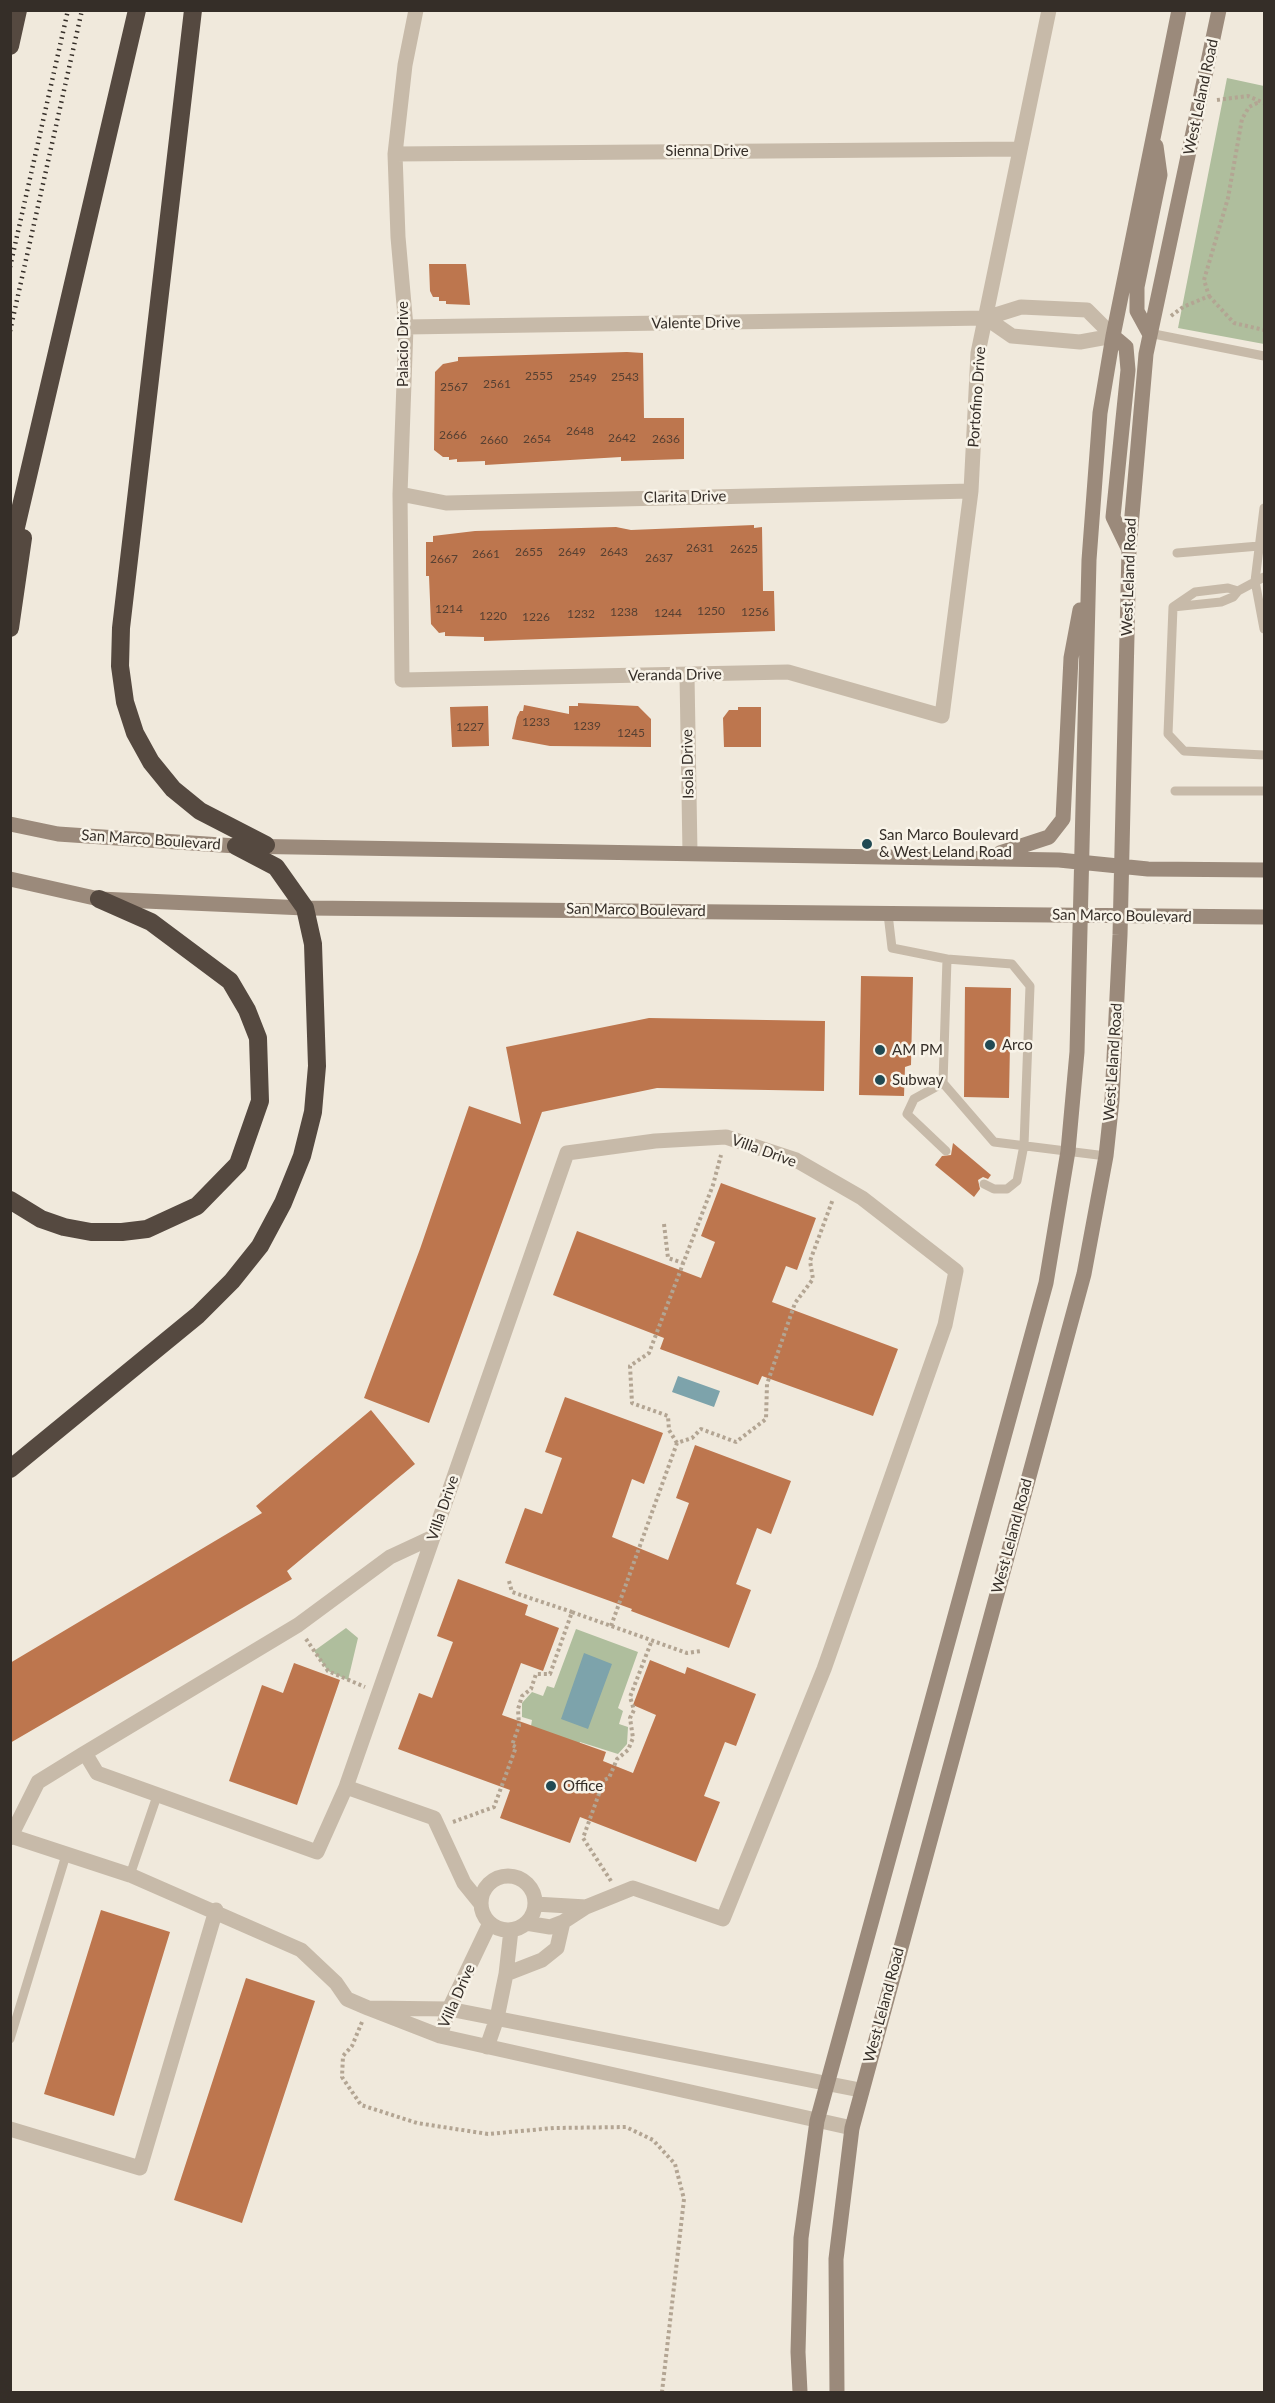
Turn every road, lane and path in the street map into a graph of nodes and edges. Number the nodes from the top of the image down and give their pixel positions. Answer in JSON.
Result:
{"nodes":[{"id":1,"x":18,"y":10,"type":"edge"},
{"id":2,"x":137,"y":10,"type":"edge"},
{"id":3,"x":193,"y":10,"type":"edge"},
{"id":4,"x":416,"y":10,"type":"edge"},
{"id":5,"x":1050,"y":10,"type":"edge"},
{"id":6,"x":1179,"y":10,"type":"edge"},
{"id":7,"x":1219,"y":10,"type":"edge"},
{"id":8,"x":10,"y":46,"type":"edge"},
{"id":9,"x":1202,"y":97,"type":"junction"},
{"id":10,"x":1262,"y":102,"type":"edge"},
{"id":11,"x":1155,"y":134,"type":"junction"},
{"id":12,"x":1020,"y":149,"type":"junction"},
{"id":13,"x":395,"y":154,"type":"junction"},
{"id":14,"x":1209,"y":296,"type":"junction"},
{"id":15,"x":986,"y":318,"type":"junction"},
{"id":16,"x":406,"y":327,"type":"junction"},
{"id":17,"x":1264,"y":330,"type":"edge"},
{"id":18,"x":1149,"y":333,"type":"junction"},
{"id":19,"x":1113,"y":336,"type":"junction"},
{"id":20,"x":1264,"y":356,"type":"edge"},
{"id":21,"x":38,"y":437,"type":"junction"},
{"id":22,"x":971,"y":491,"type":"junction"},
{"id":23,"x":400,"y":494,"type":"junction"},
{"id":24,"x":1264,"y":508,"type":"edge"},
{"id":25,"x":1259,"y":546,"type":"junction"},
{"id":26,"x":1129,"y":550,"type":"junction"},
{"id":27,"x":10,"y":553,"type":"edge"},
{"id":28,"x":1177,"y":553,"type":"dead end"},
{"id":29,"x":1089,"y":560,"type":"junction"},
{"id":30,"x":1260,"y":579,"type":"edge"},
{"id":31,"x":1264,"y":614,"type":"edge"},
{"id":32,"x":10,"y":628,"type":"edge"},
{"id":33,"x":1264,"y":629,"type":"edge"},
{"id":34,"x":687,"y":675,"type":"junction"},
{"id":35,"x":402,"y":680,"type":"joint"},
{"id":36,"x":942,"y":716,"type":"joint"},
{"id":37,"x":1264,"y":755,"type":"edge"},
{"id":38,"x":1175,"y":791,"type":"dead end"},
{"id":39,"x":1264,"y":791,"type":"edge"},
{"id":40,"x":10,"y":824,"type":"edge"},
{"id":41,"x":266,"y":845,"type":"junction"},
{"id":42,"x":236,"y":846,"type":"junction"},
{"id":43,"x":690,"y":853,"type":"junction"},
{"id":44,"x":978,"y":858,"type":"junction"},
{"id":45,"x":1080,"y":862,"type":"junction"},
{"id":46,"x":1120,"y":866,"type":"junction"},
{"id":47,"x":1264,"y":870,"type":"edge"},
{"id":48,"x":10,"y":879,"type":"edge"},
{"id":49,"x":99,"y":899,"type":"junction"},
{"id":50,"x":305,"y":908,"type":"junction"},
{"id":51,"x":888,"y":914,"type":"junction"},
{"id":52,"x":1079,"y":916,"type":"junction"},
{"id":53,"x":1120,"y":917,"type":"junction"},
{"id":54,"x":1264,"y":917,"type":"edge"},
{"id":55,"x":947,"y":959,"type":"junction"},
{"id":56,"x":943,"y":1083,"type":"junction"},
{"id":57,"x":726,"y":1137,"type":"junction"},
{"id":58,"x":1024,"y":1145,"type":"junction"},
{"id":59,"x":946,"y":1151,"type":"dead end"},
{"id":60,"x":1068,"y":1151,"type":"junction"},
{"id":61,"x":1106,"y":1156,"type":"junction"},
{"id":62,"x":984,"y":1184,"type":"dead end"},
{"id":63,"x":839,"y":1185,"type":"junction"},
{"id":64,"x":10,"y":1200,"type":"edge"},
{"id":65,"x":664,"y":1224,"type":"dead end"},
{"id":66,"x":683,"y":1263,"type":"junction"},
{"id":67,"x":677,"y":1443,"type":"junction"},
{"id":68,"x":10,"y":1469,"type":"edge"},
{"id":69,"x":433,"y":1537,"type":"junction"},
{"id":70,"x":509,"y":1581,"type":"dead end"},
{"id":71,"x":573,"y":1612,"type":"junction"},
{"id":72,"x":298,"y":1625,"type":"junction"},
{"id":73,"x":611,"y":1626,"type":"junction"},
{"id":74,"x":652,"y":1640,"type":"junction"},
{"id":75,"x":701,"y":1651,"type":"dead end"},
{"id":76,"x":378,"y":1692,"type":"junction"},
{"id":77,"x":85,"y":1753,"type":"junction"},
{"id":78,"x":346,"y":1787,"type":"junction"},
{"id":79,"x":157,"y":1796,"type":"junction"},
{"id":80,"x":438,"y":1828,"type":"junction"},
{"id":81,"x":11,"y":1837,"type":"edge"},
{"id":82,"x":66,"y":1855,"type":"junction"},
{"id":83,"x":130,"y":1875,"type":"junction"},
{"id":84,"x":620,"y":1894,"type":"junction"},
{"id":85,"x":481,"y":1904,"type":"junction"},
{"id":86,"x":535,"y":1904,"type":"junction"},
{"id":87,"x":586,"y":1907,"type":"junction"},
{"id":88,"x":216,"y":1910,"type":"junction"},
{"id":89,"x":563,"y":1922,"type":"junction"},
{"id":90,"x":490,"y":1923,"type":"junction"},
{"id":91,"x":526,"y":1923,"type":"junction"},
{"id":92,"x":511,"y":1930,"type":"junction"},
{"id":93,"x":506,"y":1974,"type":"junction"},
{"id":94,"x":368,"y":2007,"type":"junction"},
{"id":95,"x":449,"y":2008,"type":"junction"},
{"id":96,"x":497,"y":2018,"type":"junction"},
{"id":97,"x":440,"y":2036,"type":"junction"},
{"id":98,"x":10,"y":2039,"type":"edge"},
{"id":99,"x":488,"y":2047,"type":"junction"},
{"id":100,"x":825,"y":2082,"type":"junction"},
{"id":101,"x":860,"y":2090,"type":"junction"},
{"id":102,"x":817,"y":2121,"type":"junction"},
{"id":103,"x":852,"y":2128,"type":"junction"},
{"id":104,"x":10,"y":2130,"type":"edge"},
{"id":105,"x":662,"y":2392,"type":"edge"},
{"id":106,"x":800,"y":2392,"type":"edge"},
{"id":107,"x":837,"y":2392,"type":"edge"}],
"edges":[{"from":1,"to":8,"type":"highway"},
{"from":2,"to":21,"type":"highway"},
{"from":3,"to":41,"type":"highway"},
{"from":4,"to":13,"type":"street","name":"Palacio Drive"},
{"from":5,"to":12,"type":"street","name":"Portofino Drive"},
{"from":6,"to":11,"type":"main road"},
{"from":7,"to":9,"type":"main road","name":"West Leland Road"},
{"from":9,"to":10,"type":"path"},
{"from":9,"to":18,"type":"main road","name":"West Leland Road"},
{"from":10,"to":14,"type":"path"},
{"from":11,"to":18,"type":"main road"},
{"from":11,"to":19,"type":"main road"},
{"from":12,"to":13,"type":"street","name":"Sienna Drive"},
{"from":12,"to":15,"type":"street","name":"Portofino Drive"},
{"from":13,"to":16,"type":"street","name":"Palacio Drive"},
{"from":14,"to":17,"type":"path"},
{"from":14,"to":18,"type":"path"},
{"from":15,"to":16,"type":"street","name":"Valente Drive"},
{"from":15,"to":19,"type":"street"},
{"from":15,"to":19,"type":"street","name":"Valente Drive"},
{"from":15,"to":22,"type":"street","name":"Portofino Drive"},
{"from":16,"to":23,"type":"street","name":"Palacio Drive"},
{"from":18,"to":20,"type":"lane"},
{"from":18,"to":26,"type":"main road","name":"West Leland Road"},
{"from":19,"to":26,"type":"main road"},
{"from":19,"to":29,"type":"main road"},
{"from":21,"to":27,"type":"highway"},
{"from":21,"to":32,"type":"highway"},
{"from":22,"to":23,"type":"street","name":"Clarita Drive"},
{"from":22,"to":36,"type":"street","name":"Portofino Drive"},
{"from":23,"to":35,"type":"street","name":"Palacio Drive"},
{"from":24,"to":25,"type":"lane"},
{"from":25,"to":28,"type":"lane"},
{"from":25,"to":30,"type":"lane"},
{"from":26,"to":46,"type":"main road","name":"West Leland Road"},
{"from":29,"to":44,"type":"main road"},
{"from":29,"to":45,"type":"main road"},
{"from":30,"to":31,"type":"lane"},
{"from":30,"to":37,"type":"lane"},
{"from":31,"to":33,"type":"lane"},
{"from":34,"to":35,"type":"street","name":"Veranda Drive"},
{"from":34,"to":36,"type":"street","name":"Veranda Drive"},
{"from":34,"to":43,"type":"street","name":"Isola Drive"},
{"from":38,"to":39,"type":"lane"},
{"from":40,"to":42,"type":"main road","name":"San Marco Boulevard"},
{"from":41,"to":42,"type":"main road","name":"San Marco Boulevard"},
{"from":41,"to":43,"type":"main road","name":"San Marco Boulevard"},
{"from":42,"to":50,"type":"highway"},
{"from":43,"to":44,"type":"main road","name":"San Marco Boulevard"},
{"from":44,"to":45,"type":"main road","name":"San Marco Boulevard"},
{"from":45,"to":46,"type":"main road","name":"San Marco Boulevard"},
{"from":45,"to":52,"type":"main road"},
{"from":46,"to":47,"type":"main road","name":"San Marco Boulevard"},
{"from":46,"to":53,"type":"main road","name":"West Leland Road"},
{"from":48,"to":49,"type":"main road","name":"San Marco Boulevard"},
{"from":49,"to":50,"type":"main road","name":"San Marco Boulevard"},
{"from":49,"to":64,"type":"highway"},
{"from":50,"to":51,"type":"main road","name":"San Marco Boulevard"},
{"from":50,"to":68,"type":"highway"},
{"from":51,"to":52,"type":"main road","name":"San Marco Boulevard"},
{"from":51,"to":55,"type":"lane"},
{"from":52,"to":53,"type":"main road","name":"San Marco Boulevard"},
{"from":52,"to":60,"type":"main road"},
{"from":53,"to":54,"type":"main road","name":"San Marco Boulevard"},
{"from":53,"to":61,"type":"main road","name":"West Leland Road"},
{"from":55,"to":56,"type":"lane"},
{"from":55,"to":58,"type":"lane"},
{"from":56,"to":58,"type":"lane"},
{"from":56,"to":59,"type":"lane"},
{"from":57,"to":63,"type":"street","name":"Villa Drive"},
{"from":57,"to":66,"type":"path"},
{"from":57,"to":69,"type":"street","name":"Villa Drive"},
{"from":58,"to":60,"type":"lane"},
{"from":58,"to":62,"type":"lane"},
{"from":60,"to":61,"type":"lane"},
{"from":60,"to":100,"type":"main road"},
{"from":61,"to":101,"type":"main road","name":"West Leland Road"},
{"from":63,"to":67,"type":"path"},
{"from":63,"to":84,"type":"street","name":"Villa Drive"},
{"from":65,"to":66,"type":"path"},
{"from":66,"to":67,"type":"path"},
{"from":67,"to":73,"type":"path"},
{"from":69,"to":72,"type":"street"},
{"from":69,"to":76,"type":"street","name":"Villa Drive"},
{"from":70,"to":71,"type":"path"},
{"from":71,"to":73,"type":"path"},
{"from":71,"to":80,"type":"path"},
{"from":72,"to":76,"type":"path"},
{"from":72,"to":77,"type":"street"},
{"from":73,"to":74,"type":"path"},
{"from":74,"to":75,"type":"path"},
{"from":74,"to":84,"type":"path"},
{"from":76,"to":78,"type":"street","name":"Villa Drive"},
{"from":77,"to":79,"type":"street"},
{"from":77,"to":81,"type":"street"},
{"from":78,"to":79,"type":"street","name":"Villa Drive"},
{"from":78,"to":80,"type":"street"},
{"from":79,"to":83,"type":"lane"},
{"from":80,"to":85,"type":"street"},
{"from":81,"to":82,"type":"street"},
{"from":82,"to":83,"type":"street"},
{"from":82,"to":98,"type":"lane"},
{"from":83,"to":88,"type":"street"},
{"from":84,"to":87,"type":"street","name":"Villa Drive"},
{"from":85,"to":86,"type":"street"},
{"from":85,"to":90,"type":"street"},
{"from":86,"to":87,"type":"street","name":"Villa Drive"},
{"from":86,"to":91,"type":"street"},
{"from":87,"to":89,"type":"street","name":"Villa Drive"},
{"from":88,"to":94,"type":"street"},
{"from":88,"to":104,"type":"street"},
{"from":89,"to":91,"type":"street","name":"Villa Drive"},
{"from":89,"to":93,"type":"street"},
{"from":90,"to":92,"type":"street"},
{"from":90,"to":95,"type":"street","name":"Villa Drive"},
{"from":91,"to":92,"type":"street","name":"Villa Drive"},
{"from":92,"to":93,"type":"street"},
{"from":93,"to":96,"type":"street"},
{"from":94,"to":95,"type":"street"},
{"from":94,"to":97,"type":"street"},
{"from":94,"to":105,"type":"path"},
{"from":95,"to":96,"type":"street"},
{"from":95,"to":97,"type":"street","name":"Villa Drive"},
{"from":96,"to":99,"type":"street"},
{"from":96,"to":100,"type":"street"},
{"from":97,"to":99,"type":"street"},
{"from":99,"to":102,"type":"street"},
{"from":100,"to":101,"type":"street"},
{"from":100,"to":102,"type":"main road"},
{"from":101,"to":103,"type":"main road","name":"West Leland Road"},
{"from":102,"to":103,"type":"street"},
{"from":102,"to":106,"type":"main road"},
{"from":103,"to":107,"type":"main road","name":"West Leland Road"}]}
